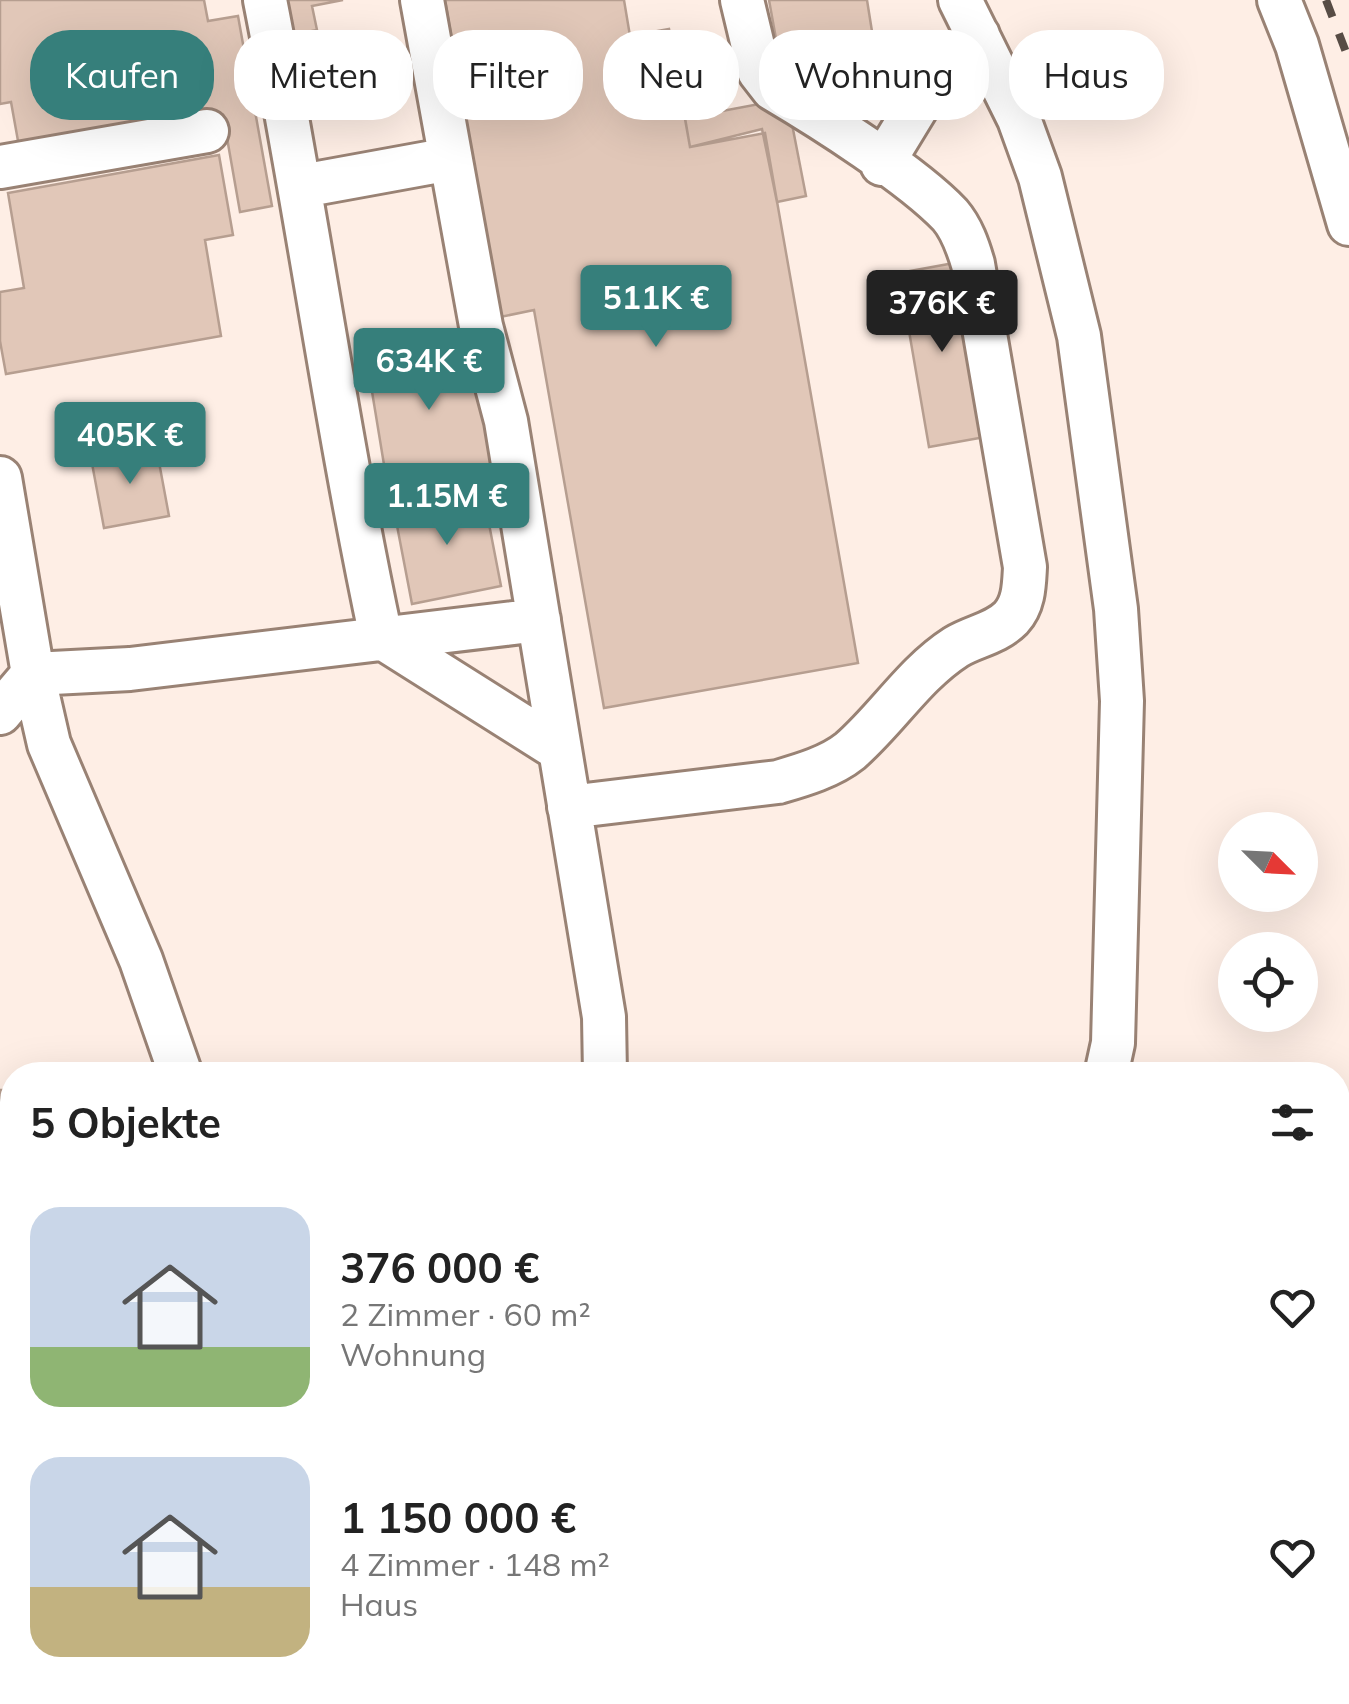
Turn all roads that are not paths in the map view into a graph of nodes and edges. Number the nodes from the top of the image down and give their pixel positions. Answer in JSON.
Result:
{"nodes":[{"id":1,"x":264,"y":0,"type":"edge"},
{"id":2,"x":422,"y":0,"type":"edge"},
{"id":3,"x":742,"y":0,"type":"edge"},
{"id":4,"x":1279,"y":0,"type":"edge"},
{"id":5,"x":969,"y":18,"type":"edge"},
{"id":6,"x":207,"y":131,"type":"dead end"},
{"id":7,"x":450,"y":158,"type":"junction"},
{"id":8,"x":882,"y":164,"type":"junction"},
{"id":9,"x":0,"y":167,"type":"edge"},
{"id":10,"x":302,"y":186,"type":"junction"},
{"id":11,"x":1349,"y":224,"type":"edge"},
{"id":12,"x":0,"y":478,"type":"edge"},
{"id":13,"x":539,"y":620,"type":"junction"},
{"id":14,"x":380,"y":637,"type":"junction"},
{"id":15,"x":33,"y":674,"type":"junction"},
{"id":16,"x":0,"y":713,"type":"edge"},
{"id":17,"x":560,"y":750,"type":"junction"},
{"id":18,"x":569,"y":807,"type":"junction"},
{"id":19,"x":176,"y":1062,"type":"edge"},
{"id":20,"x":605,"y":1062,"type":"edge"},
{"id":21,"x":1109,"y":1062,"type":"edge"}],
"edges":[{"from":1,"to":10,"type":"street"},
{"from":2,"to":7,"type":"street"},
{"from":3,"to":8,"type":"street"},
{"from":4,"to":11,"type":"street"},
{"from":5,"to":8,"type":"street"},
{"from":5,"to":21,"type":"street"},
{"from":6,"to":9,"type":"street"},
{"from":7,"to":10,"type":"street"},
{"from":7,"to":13,"type":"street"},
{"from":8,"to":18,"type":"street"},
{"from":10,"to":14,"type":"street"},
{"from":12,"to":15,"type":"street"},
{"from":13,"to":14,"type":"street"},
{"from":13,"to":17,"type":"street"},
{"from":14,"to":15,"type":"street"},
{"from":14,"to":17,"type":"street"},
{"from":15,"to":16,"type":"street"},
{"from":15,"to":19,"type":"street"},
{"from":17,"to":18,"type":"street"},
{"from":18,"to":20,"type":"street"}]}
